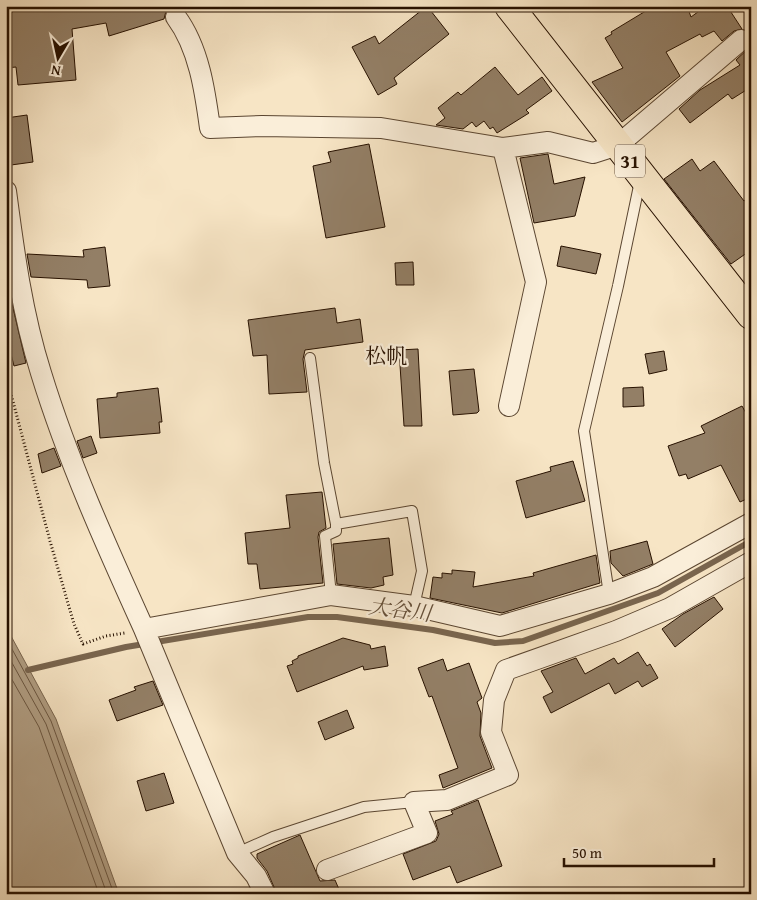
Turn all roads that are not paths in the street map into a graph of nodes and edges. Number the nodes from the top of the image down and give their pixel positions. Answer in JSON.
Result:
{"nodes":[{"id":1,"x":509,"y":6,"type":"edge"},
{"id":2,"x":176,"y":17,"type":"dead end"},
{"id":3,"x":741,"y":40,"type":"dead end"},
{"id":4,"x":618,"y":145,"type":"junction"},
{"id":5,"x":503,"y":148,"type":"junction"},
{"id":6,"x":641,"y":174,"type":"junction"},
{"id":7,"x":6,"y":191,"type":"edge"},
{"id":8,"x":751,"y":315,"type":"edge"},
{"id":9,"x":310,"y":358,"type":"dead end"},
{"id":10,"x":509,"y":406,"type":"dead end"},
{"id":11,"x":751,"y":523,"type":"edge"},
{"id":12,"x":336,"y":524,"type":"junction"},
{"id":13,"x":751,"y":562,"type":"edge"},
{"id":14,"x":331,"y":594,"type":"junction"},
{"id":15,"x":609,"y":594,"type":"junction"},
{"id":16,"x":414,"y":606,"type":"junction"},
{"id":17,"x":144,"y":628,"type":"junction"},
{"id":18,"x":414,"y":802,"type":"junction"},
{"id":19,"x":237,"y":853,"type":"junction"},
{"id":20,"x":327,"y":870,"type":"dead end"},
{"id":21,"x":265,"y":894,"type":"edge"}],
"edges":[{"from":1,"to":4,"type":"main road","number":"31"},
{"from":2,"to":5,"type":"street"},
{"from":3,"to":4,"type":"street"},
{"from":4,"to":5,"type":"street"},
{"from":4,"to":6,"type":"main road","number":"31"},
{"from":5,"to":10,"type":"street"},
{"from":6,"to":8,"type":"main road","number":"31"},
{"from":6,"to":15,"type":"lane"},
{"from":7,"to":17,"type":"street"},
{"from":9,"to":12,"type":"lane"},
{"from":11,"to":15,"type":"street"},
{"from":12,"to":14,"type":"lane"},
{"from":12,"to":16,"type":"lane"},
{"from":13,"to":18,"type":"street"},
{"from":14,"to":16,"type":"street"},
{"from":14,"to":17,"type":"street"},
{"from":15,"to":16,"type":"street"},
{"from":17,"to":19,"type":"street"},
{"from":18,"to":19,"type":"lane"},
{"from":18,"to":20,"type":"street"},
{"from":19,"to":21,"type":"street"}]}
